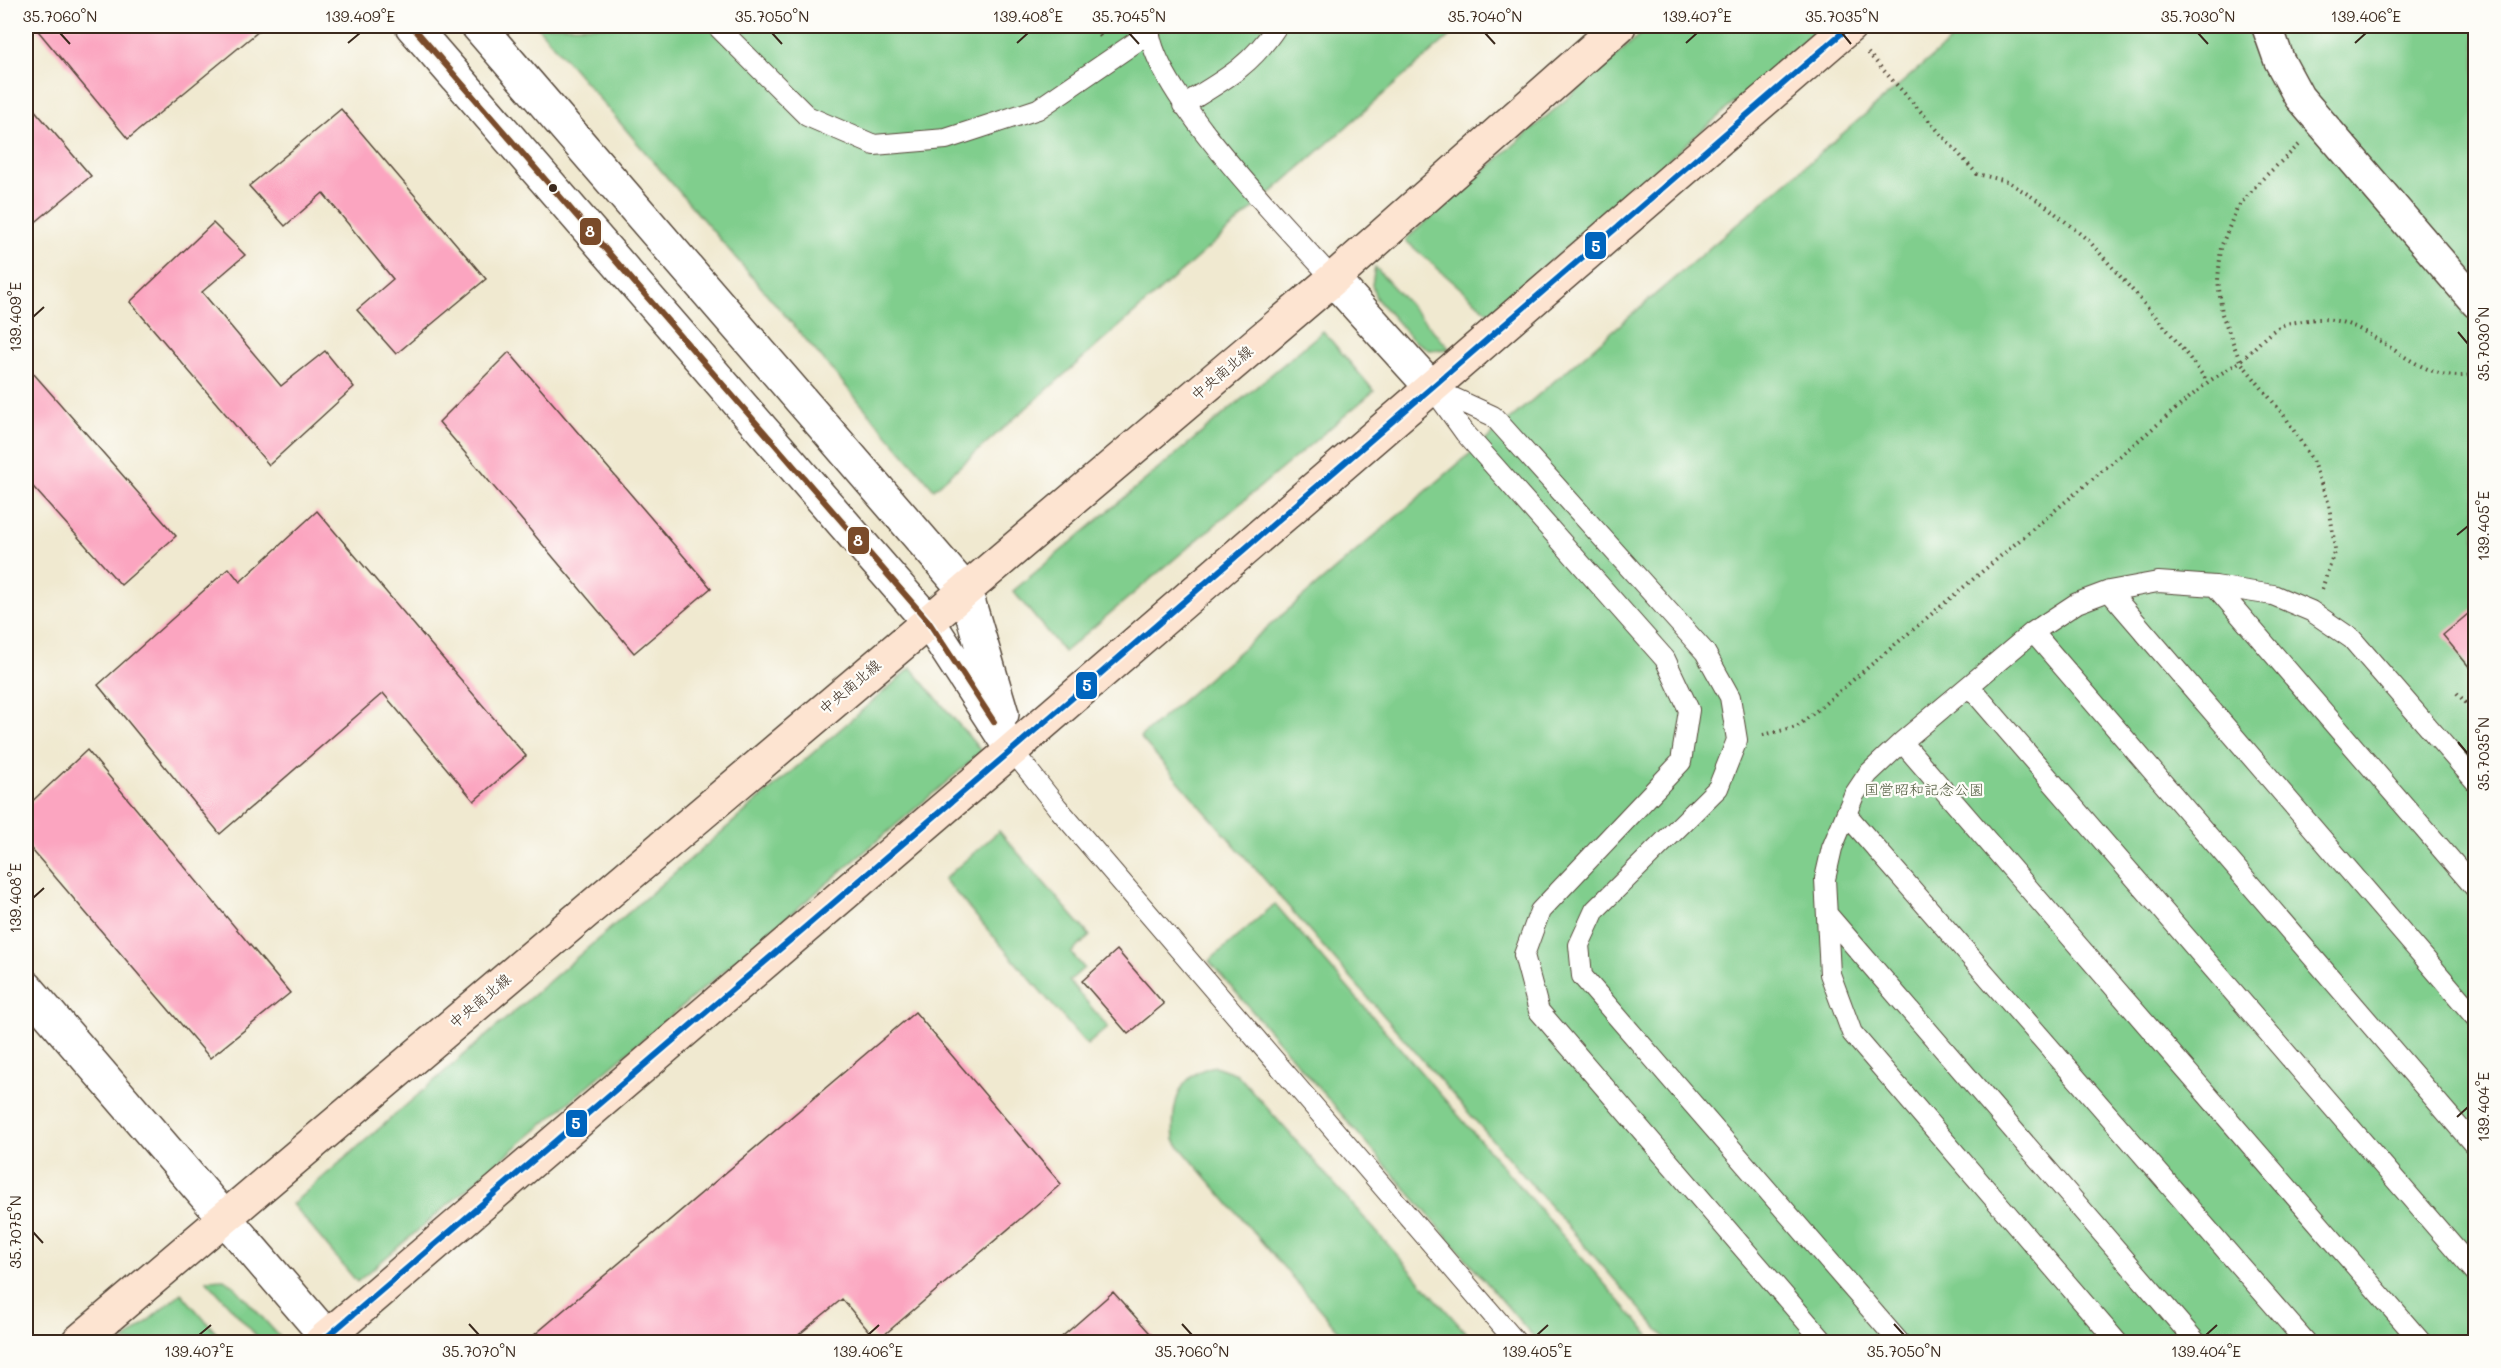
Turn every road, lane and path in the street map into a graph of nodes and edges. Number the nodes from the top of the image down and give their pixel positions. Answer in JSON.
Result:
{"nodes":[{"id":1,"x":412,"y":26,"type":"edge"},
{"id":2,"x":478,"y":26,"type":"edge"},
{"id":3,"x":717,"y":26,"type":"edge"},
{"id":4,"x":1276,"y":26,"type":"edge"},
{"id":5,"x":1619,"y":26,"type":"edge"},
{"id":6,"x":2267,"y":26,"type":"edge"},
{"id":7,"x":1848,"y":27,"type":"edge"},
{"id":8,"x":1149,"y":29,"type":"edge"},
{"id":9,"x":1183,"y":105,"type":"junction"},
{"id":10,"x":2321,"y":124,"type":"junction"},
{"id":11,"x":1333,"y":279,"type":"junction"},
{"id":12,"x":2475,"y":303,"type":"edge"},
{"id":13,"x":2240,"y":361,"type":"junction"},
{"id":14,"x":2475,"y":374,"type":"edge"},
{"id":15,"x":2208,"y":382,"type":"junction"},
{"id":16,"x":1432,"y":388,"type":"junction"},
{"id":17,"x":2215,"y":586,"type":"junction"},
{"id":18,"x":965,"y":590,"type":"junction"},
{"id":19,"x":2109,"y":591,"type":"junction"},
{"id":20,"x":2311,"y":611,"type":"junction"},
{"id":21,"x":928,"y":621,"type":"junction"},
{"id":22,"x":2033,"y":632,"type":"junction"},
{"id":23,"x":1970,"y":687,"type":"junction"},
{"id":24,"x":2457,"y":693,"type":"dead end"},
{"id":25,"x":2475,"y":714,"type":"edge"},
{"id":26,"x":1737,"y":740,"type":"junction"},
{"id":27,"x":1902,"y":742,"type":"junction"},
{"id":28,"x":1012,"y":750,"type":"junction"},
{"id":29,"x":2475,"y":782,"type":"edge"},
{"id":30,"x":1847,"y":815,"type":"junction"},
{"id":31,"x":2475,"y":889,"type":"edge"},
{"id":32,"x":1827,"y":914,"type":"junction"},
{"id":33,"x":26,"y":987,"type":"edge"},
{"id":34,"x":2475,"y":1018,"type":"edge"},
{"id":35,"x":2475,"y":1147,"type":"edge"},
{"id":36,"x":224,"y":1218,"type":"junction"},
{"id":37,"x":2475,"y":1273,"type":"edge"},
{"id":38,"x":324,"y":1340,"type":"edge"},
{"id":39,"x":78,"y":1342,"type":"edge"},
{"id":40,"x":1516,"y":1342,"type":"edge"},
{"id":41,"x":1824,"y":1342,"type":"edge"},
{"id":42,"x":1899,"y":1342,"type":"edge"},
{"id":43,"x":2117,"y":1342,"type":"edge"},
{"id":44,"x":2196,"y":1342,"type":"edge"},
{"id":45,"x":2306,"y":1342,"type":"edge"},
{"id":46,"x":2421,"y":1342,"type":"edge"}],
"edges":[{"from":1,"to":21,"type":"street"},
{"from":2,"to":18,"type":"street"},
{"from":3,"to":8,"type":"lane"},
{"from":4,"to":9,"type":"lane"},
{"from":5,"to":11,"type":"main road","name":"中央南北線"},
{"from":6,"to":10,"type":"street"},
{"from":7,"to":15,"type":"path"},
{"from":7,"to":16,"type":"main road"},
{"from":8,"to":9,"type":"lane"},
{"from":9,"to":11,"type":"lane"},
{"from":10,"to":12,"type":"street"},
{"from":10,"to":13,"type":"path"},
{"from":11,"to":16,"type":"street"},
{"from":11,"to":18,"type":"main road","name":"中央南北線"},
{"from":13,"to":14,"type":"path"},
{"from":13,"to":15,"type":"path"},
{"from":13,"to":20,"type":"path"},
{"from":15,"to":26,"type":"path"},
{"from":16,"to":26,"type":"lane"},
{"from":16,"to":28,"type":"main road"},
{"from":16,"to":41,"type":"lane"},
{"from":17,"to":19,"type":"lane"},
{"from":17,"to":20,"type":"lane"},
{"from":17,"to":31,"type":"lane"},
{"from":18,"to":21,"type":"main road","name":"中央南北線"},
{"from":18,"to":28,"type":"street"},
{"from":19,"to":22,"type":"lane"},
{"from":19,"to":34,"type":"lane"},
{"from":20,"to":29,"type":"lane"},
{"from":21,"to":28,"type":"street"},
{"from":21,"to":36,"type":"main road","name":"中央南北線"},
{"from":22,"to":23,"type":"lane"},
{"from":22,"to":35,"type":"lane"},
{"from":23,"to":27,"type":"lane"},
{"from":23,"to":37,"type":"lane"},
{"from":24,"to":25,"type":"path"},
{"from":26,"to":42,"type":"lane"},
{"from":27,"to":30,"type":"lane"},
{"from":27,"to":46,"type":"lane"},
{"from":28,"to":38,"type":"main road"},
{"from":28,"to":40,"type":"lane"},
{"from":30,"to":32,"type":"lane"},
{"from":30,"to":45,"type":"lane"},
{"from":32,"to":43,"type":"lane"},
{"from":32,"to":44,"type":"lane"},
{"from":33,"to":36,"type":"street"},
{"from":36,"to":38,"type":"street"},
{"from":36,"to":39,"type":"main road","name":"中央南北線"}]}
